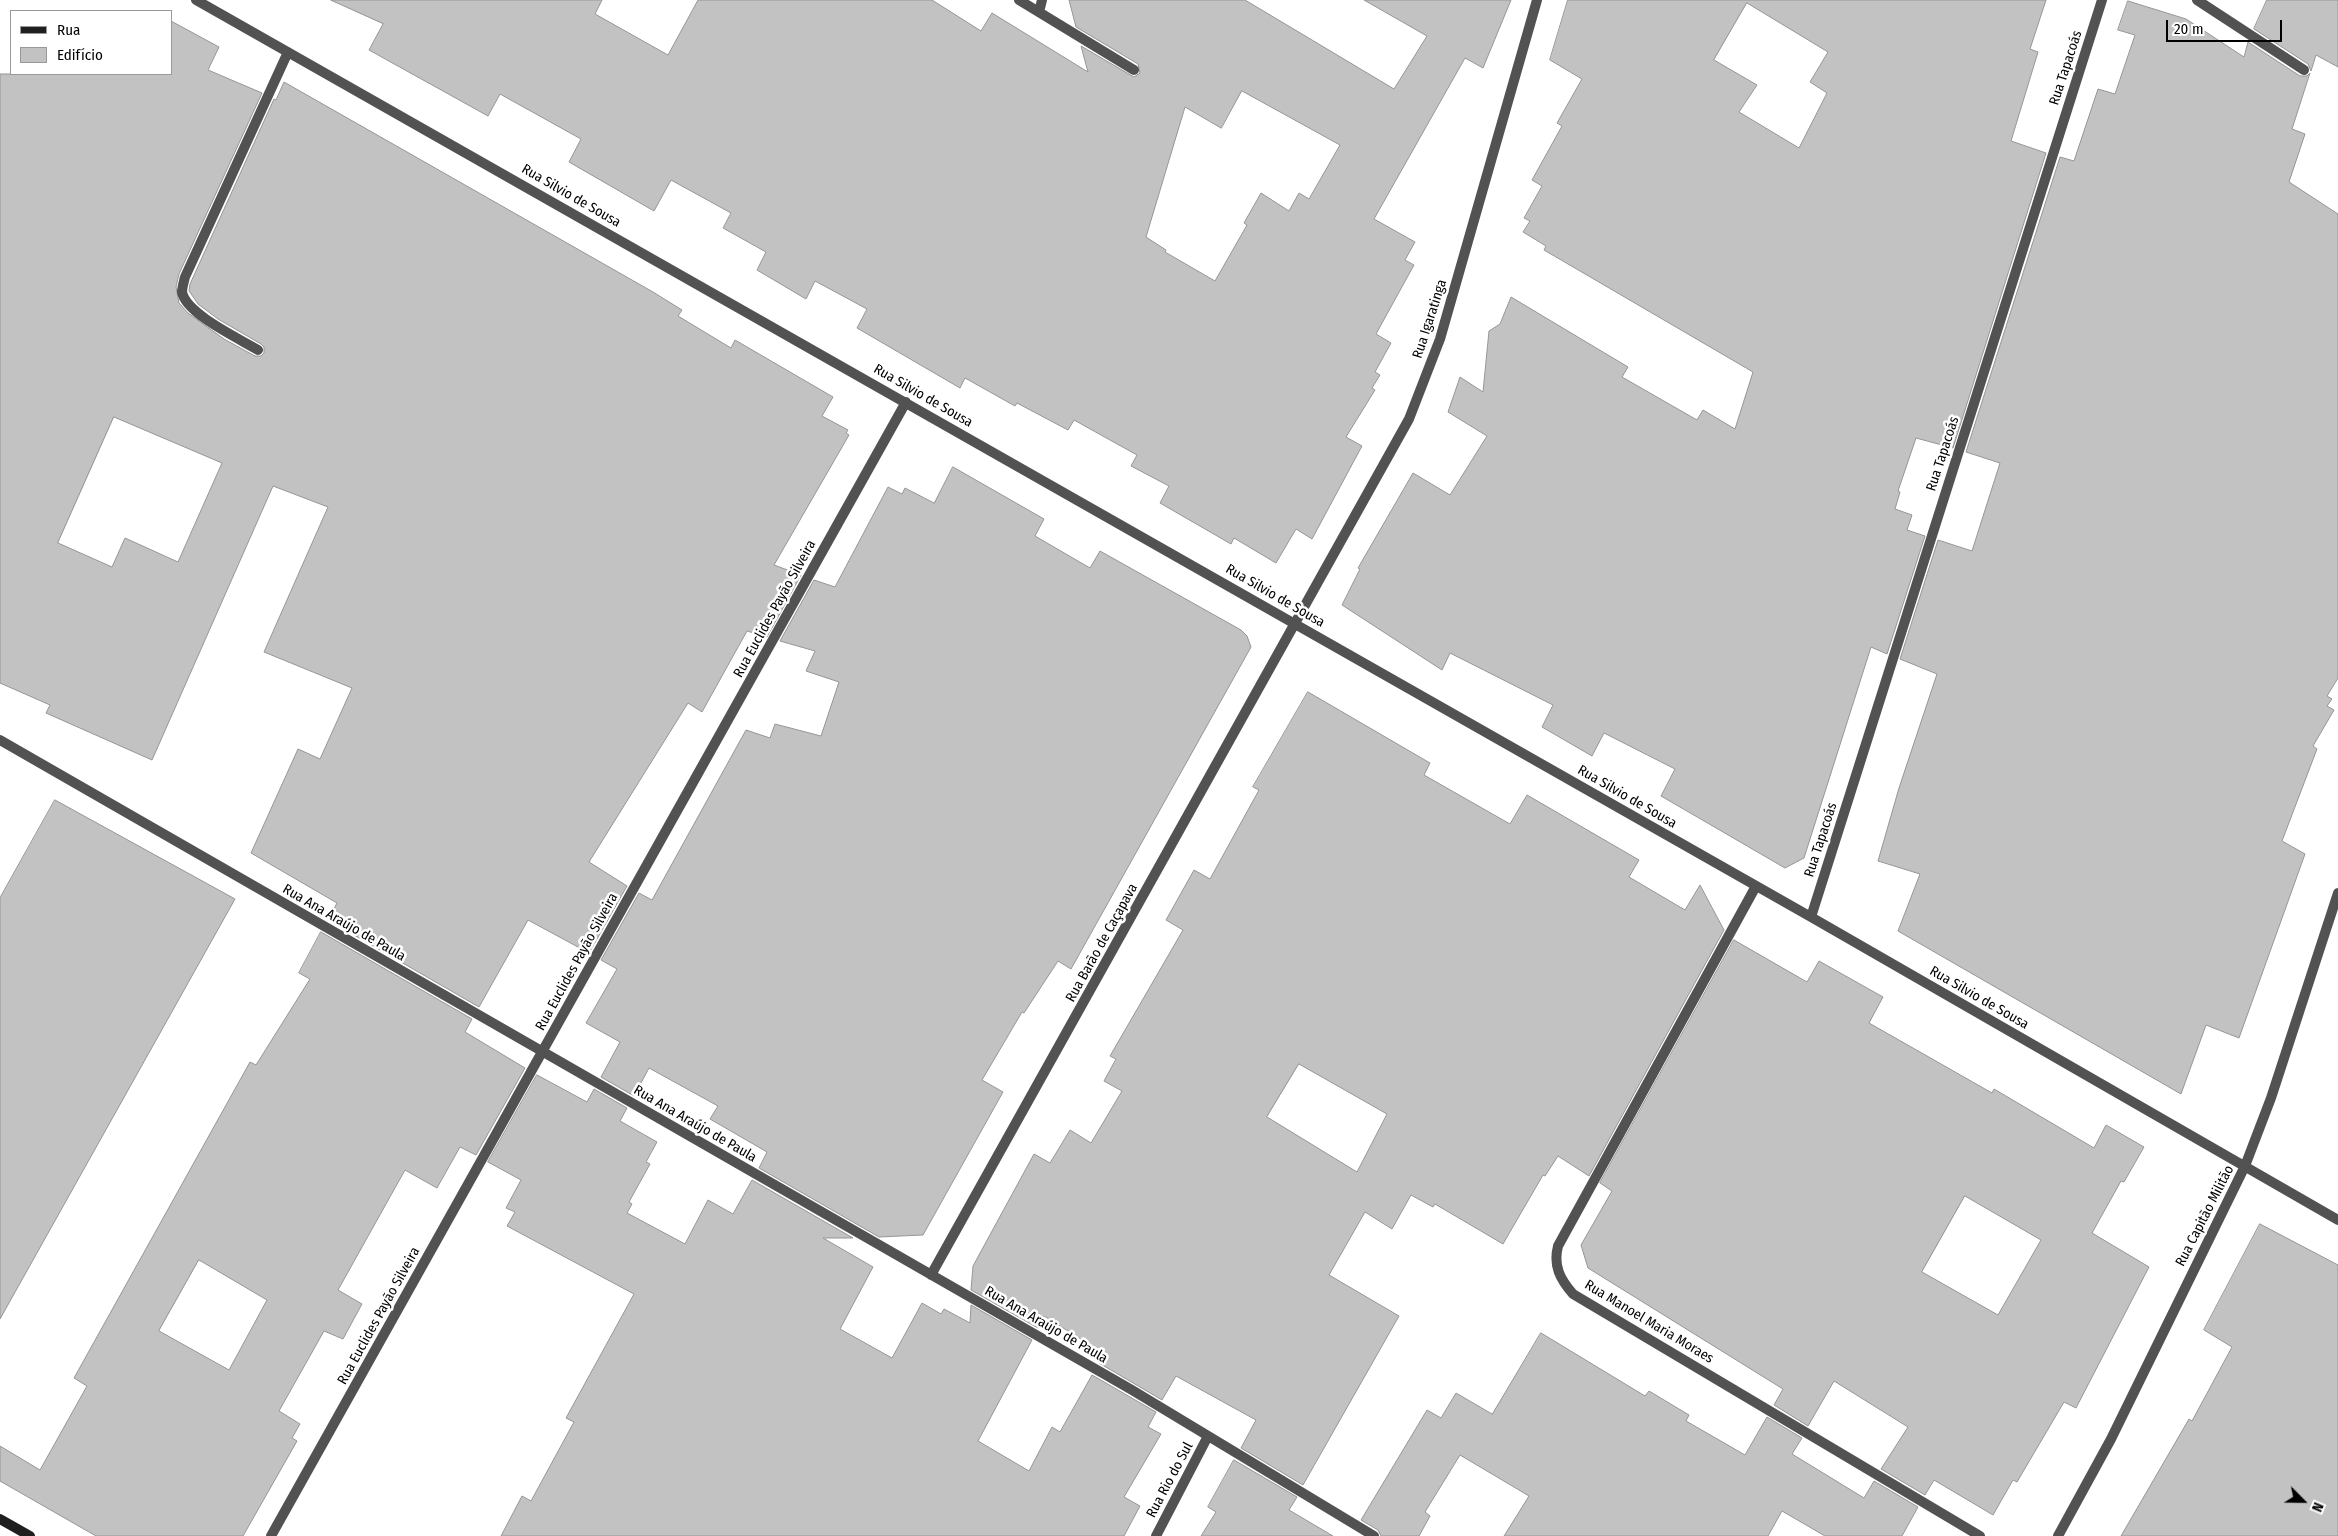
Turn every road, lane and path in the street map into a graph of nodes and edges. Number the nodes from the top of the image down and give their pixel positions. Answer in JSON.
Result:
{"nodes":[{"id":1,"x":196,"y":0,"type":"edge"},
{"id":2,"x":1019,"y":0,"type":"edge"},
{"id":3,"x":1042,"y":0,"type":"edge"},
{"id":4,"x":1537,"y":0,"type":"edge"},
{"id":5,"x":2102,"y":0,"type":"edge"},
{"id":6,"x":2197,"y":0,"type":"edge"},
{"id":7,"x":1039,"y":12,"type":"junction"},
{"id":8,"x":288,"y":52,"type":"junction"},
{"id":9,"x":1134,"y":70,"type":"dead end"},
{"id":10,"x":2304,"y":70,"type":"dead end"},
{"id":11,"x":258,"y":350,"type":"dead end"},
{"id":12,"x":906,"y":402,"type":"junction"},
{"id":13,"x":1296,"y":624,"type":"junction"},
{"id":14,"x":0,"y":740,"type":"edge"},
{"id":15,"x":1756,"y":886,"type":"junction"},
{"id":16,"x":2338,"y":893,"type":"edge"},
{"id":17,"x":1811,"y":917,"type":"junction"},
{"id":18,"x":542,"y":1053,"type":"junction"},
{"id":19,"x":2245,"y":1166,"type":"junction"},
{"id":20,"x":2338,"y":1220,"type":"edge"},
{"id":21,"x":931,"y":1275,"type":"junction"},
{"id":22,"x":1208,"y":1436,"type":"junction"},
{"id":23,"x":0,"y":1519,"type":"edge"},
{"id":24,"x":30,"y":1536,"type":"edge"},
{"id":25,"x":271,"y":1536,"type":"edge"},
{"id":26,"x":1156,"y":1536,"type":"edge"},
{"id":27,"x":1374,"y":1536,"type":"edge"},
{"id":28,"x":1980,"y":1536,"type":"edge"},
{"id":29,"x":2058,"y":1536,"type":"edge"}],
"edges":[{"from":1,"to":8,"type":"street","name":"Rua Silvio de Sousa"},
{"from":2,"to":7,"type":"street"},
{"from":3,"to":7,"type":"street"},
{"from":4,"to":13,"type":"street","name":"Rua Igaratinga"},
{"from":5,"to":17,"type":"street","name":"Rua Tapacoás"},
{"from":6,"to":10,"type":"street"},
{"from":7,"to":9,"type":"street"},
{"from":8,"to":11,"type":"street"},
{"from":8,"to":12,"type":"street","name":"Rua Silvio de Sousa"},
{"from":12,"to":13,"type":"street","name":"Rua Silvio de Sousa"},
{"from":12,"to":18,"type":"street","name":"Rua Euclides Payão Silveira"},
{"from":13,"to":15,"type":"street","name":"Rua Silvio de Sousa"},
{"from":13,"to":21,"type":"street","name":"Rua Barão de Caçapava"},
{"from":14,"to":18,"type":"street","name":"Rua Ana Araújo de Paula"},
{"from":15,"to":17,"type":"street","name":"Rua Silvio de Sousa"},
{"from":15,"to":28,"type":"street","name":"Rua Manoel Maria Moraes"},
{"from":16,"to":19,"type":"street","name":"Rua Capitão Militão"},
{"from":17,"to":19,"type":"street","name":"Rua Silvio de Sousa"},
{"from":18,"to":21,"type":"street","name":"Rua Ana Araújo de Paula"},
{"from":18,"to":25,"type":"street","name":"Rua Euclides Payão Silveira"},
{"from":19,"to":20,"type":"street","name":"Rua Silvio de Sousa"},
{"from":19,"to":29,"type":"street","name":"Rua Capitão Militão"},
{"from":21,"to":22,"type":"street","name":"Rua Ana Araújo de Paula"},
{"from":22,"to":26,"type":"street","name":"Rua Rio do Sul"},
{"from":22,"to":27,"type":"street","name":"Rua Ana Araújo de Paula"},
{"from":23,"to":24,"type":"main road"}]}
